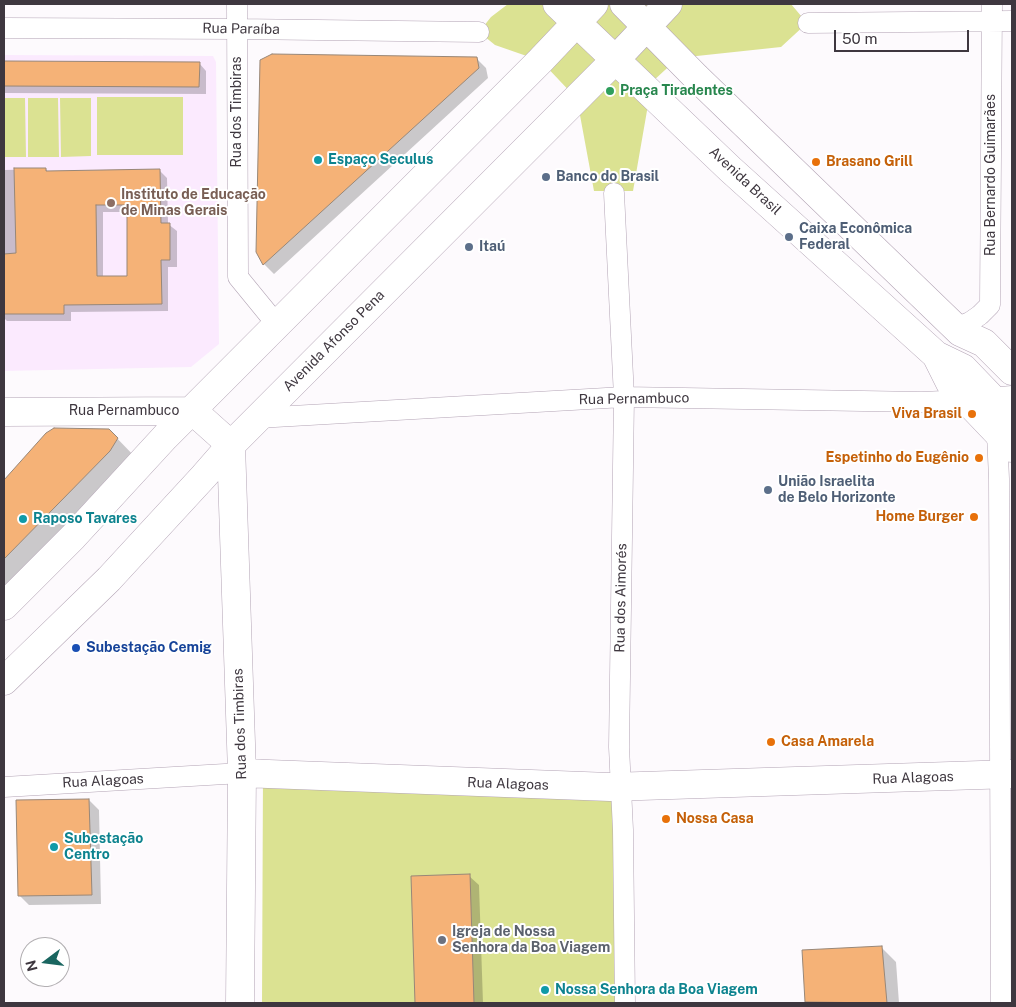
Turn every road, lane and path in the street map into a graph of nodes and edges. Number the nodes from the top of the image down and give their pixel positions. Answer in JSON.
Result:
{"nodes":[{"id":1,"x":237,"y":4,"type":"edge"},
{"id":2,"x":624,"y":4,"type":"edge"},
{"id":3,"x":668,"y":4,"type":"edge"},
{"id":4,"x":576,"y":10,"type":"edge"},
{"id":5,"x":992,"y":13,"type":"edge"},
{"id":6,"x":1012,"y":21,"type":"edge"},
{"id":7,"x":808,"y":23,"type":"dead end"},
{"id":8,"x":646,"y":26,"type":"junction"},
{"id":9,"x":4,"y":28,"type":"edge"},
{"id":10,"x":237,"y":29,"type":"junction"},
{"id":11,"x":479,"y":32,"type":"dead end"},
{"id":12,"x":616,"y":59,"type":"junction"},
{"id":13,"x":614,"y":193,"type":"dead end"},
{"id":14,"x":278,"y":326,"type":"junction"},
{"id":15,"x":958,"y":330,"type":"junction"},
{"id":16,"x":624,"y":397,"type":"junction"},
{"id":17,"x":988,"y":398,"type":"edge"},
{"id":18,"x":193,"y":411,"type":"junction"},
{"id":19,"x":4,"y":412,"type":"edge"},
{"id":20,"x":257,"y":418,"type":"junction"},
{"id":21,"x":231,"y":445,"type":"junction"},
{"id":22,"x":1006,"y":476,"type":"edge"},
{"id":23,"x":4,"y":606,"type":"edge"},
{"id":24,"x":4,"y":681,"type":"edge"},
{"id":25,"x":242,"y":773,"type":"junction"},
{"id":26,"x":1006,"y":775,"type":"edge"},
{"id":27,"x":4,"y":787,"type":"edge"},
{"id":28,"x":621,"y":787,"type":"junction"},
{"id":29,"x":240,"y":1003,"type":"edge"},
{"id":30,"x":625,"y":1003,"type":"edge"},
{"id":31,"x":1001,"y":1003,"type":"edge"}],
"edges":[{"from":1,"to":10,"type":"street","name":"Rua dos Timbiras"},
{"from":2,"to":8,"type":"main road"},
{"from":3,"to":8,"type":"main road","name":"Avenida Afonso Pena"},
{"from":4,"to":12,"type":"main road","name":"Avenida Brasil"},
{"from":4,"to":14,"type":"main road"},
{"from":5,"to":6,"type":"street"},
{"from":5,"to":7,"type":"street"},
{"from":5,"to":15,"type":"street","name":"Rua Bernardo Guimarães"},
{"from":8,"to":12,"type":"main road","name":"Avenida Afonso Pena"},
{"from":8,"to":15,"type":"main road"},
{"from":9,"to":10,"type":"street","name":"Rua Paraíba"},
{"from":10,"to":11,"type":"street","name":"Rua Paraíba"},
{"from":10,"to":14,"type":"street","name":"Rua dos Timbiras"},
{"from":12,"to":17,"type":"main road","name":"Avenida Brasil"},
{"from":12,"to":20,"type":"main road","name":"Avenida Afonso Pena"},
{"from":13,"to":16,"type":"street","name":"Rua dos Aimorés"},
{"from":14,"to":18,"type":"main road"},
{"from":15,"to":17,"type":"main road"},
{"from":15,"to":17,"type":"main road"},
{"from":16,"to":17,"type":"street","name":"Rua Pernambuco"},
{"from":16,"to":20,"type":"street","name":"Rua Pernambuco"},
{"from":16,"to":28,"type":"street","name":"Rua dos Aimorés"},
{"from":17,"to":22,"type":"street"},
{"from":18,"to":19,"type":"main road","name":"Rua Pernambuco"},
{"from":18,"to":21,"type":"main road","name":"Rua Pernambuco"},
{"from":18,"to":23,"type":"main road"},
{"from":20,"to":21,"type":"main road","name":"Avenida Afonso Pena"},
{"from":21,"to":24,"type":"main road","name":"Avenida Afonso Pena"},
{"from":21,"to":25,"type":"main road","name":"Rua dos Timbiras"},
{"from":22,"to":26,"type":"street"},
{"from":25,"to":27,"type":"street","name":"Rua Alagoas"},
{"from":25,"to":28,"type":"main road","name":"Rua Alagoas"},
{"from":25,"to":29,"type":"main road","name":"Rua dos Timbiras"},
{"from":26,"to":28,"type":"main road","name":"Rua Alagoas"},
{"from":26,"to":31,"type":"street"},
{"from":28,"to":30,"type":"street","name":"Rua dos Aimorés"}]}
